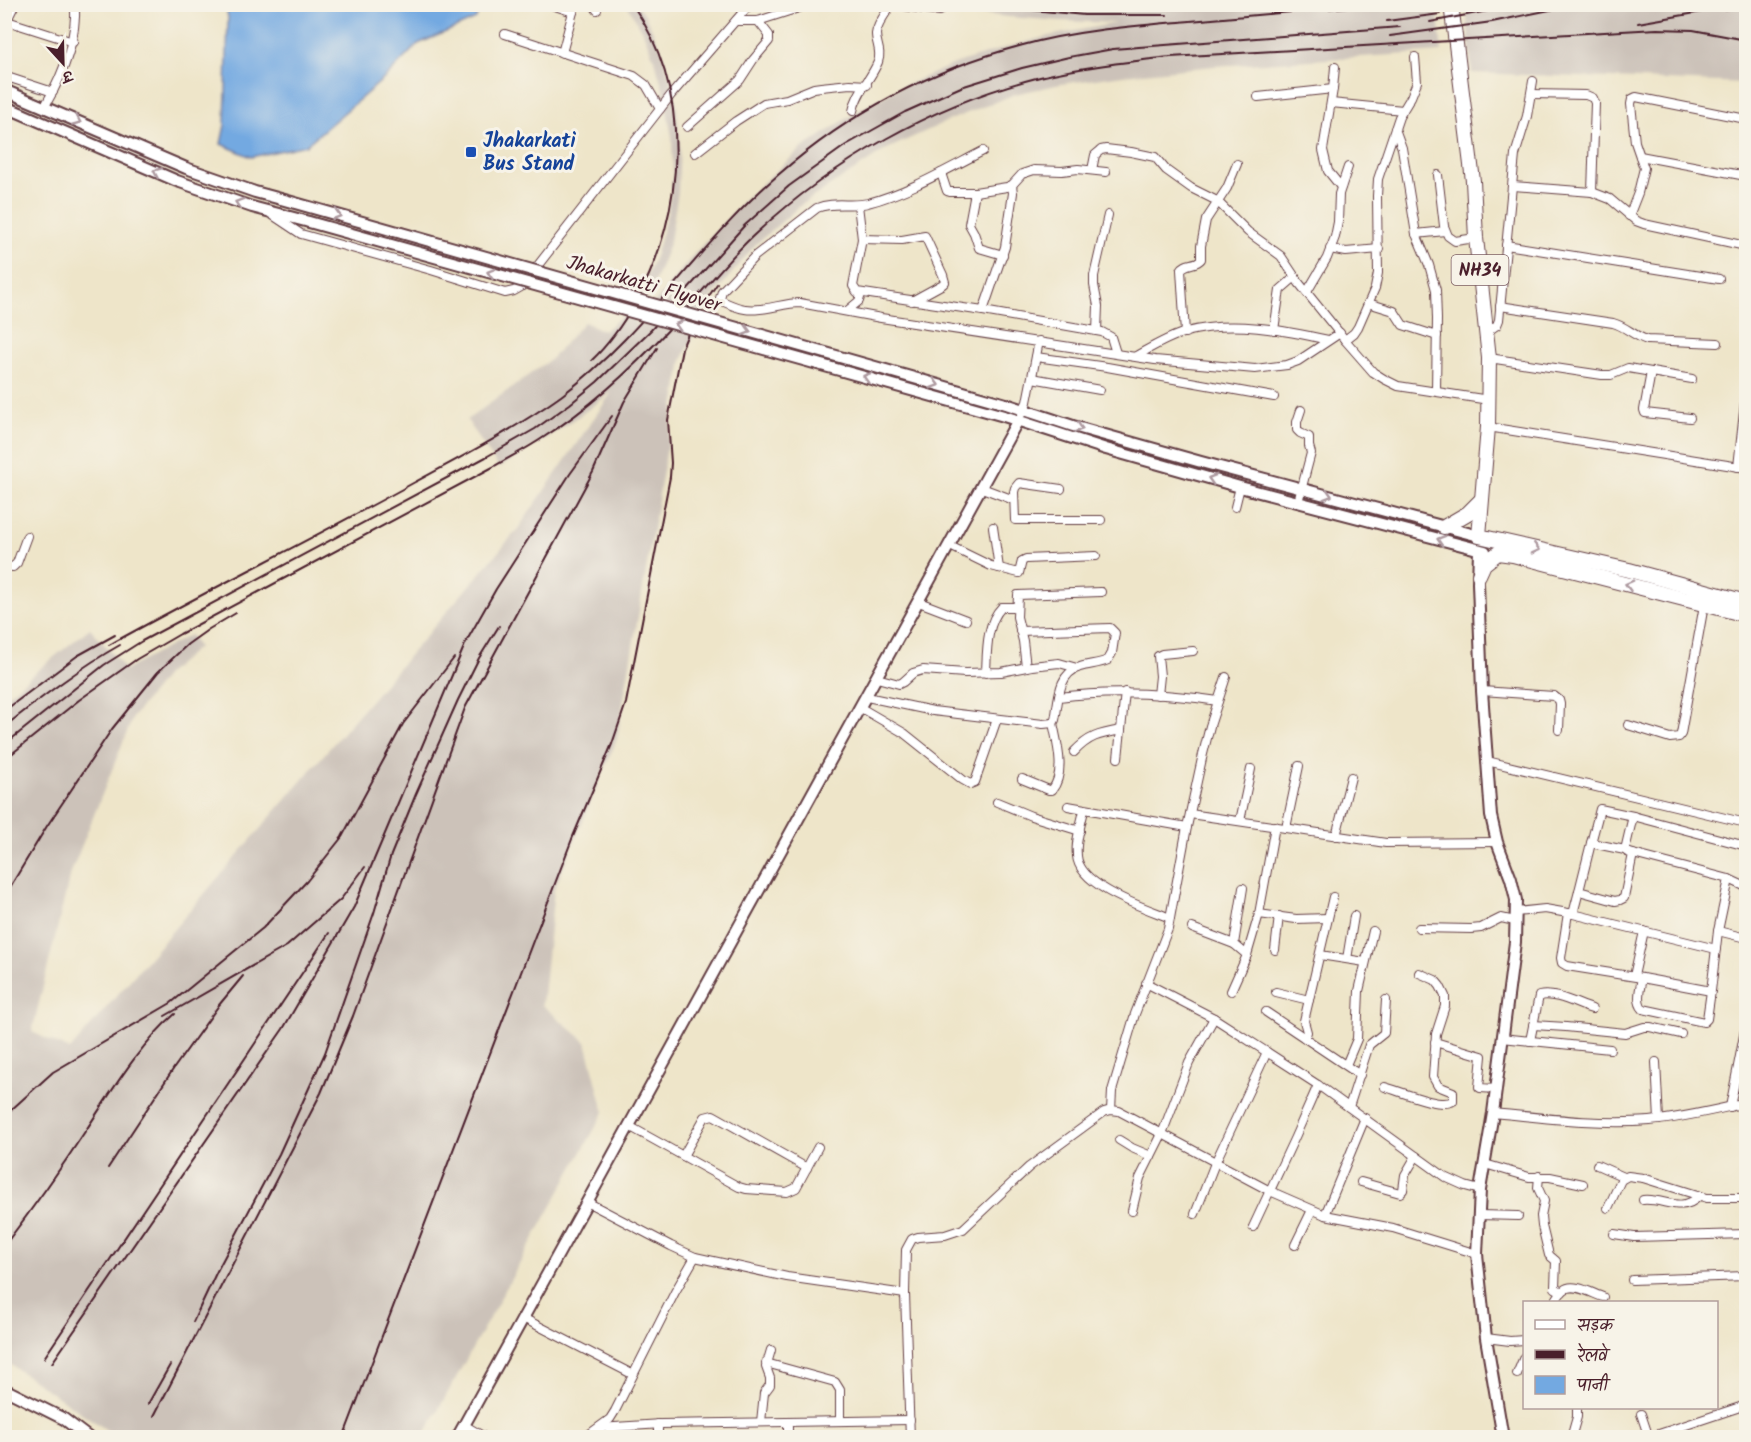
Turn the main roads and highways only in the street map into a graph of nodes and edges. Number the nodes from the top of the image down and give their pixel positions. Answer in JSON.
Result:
{"nodes":[{"id":1,"x":1451,"y":4,"type":"edge"},
{"id":2,"x":5,"y":90,"type":"edge"},
{"id":3,"x":4,"y":106,"type":"edge"},
{"id":4,"x":1018,"y":420,"type":"junction"},
{"id":5,"x":1481,"y":500,"type":"junction"},
{"id":6,"x":1444,"y":526,"type":"junction"},
{"id":7,"x":1479,"y":536,"type":"junction"},
{"id":8,"x":1479,"y":550,"type":"junction"},
{"id":9,"x":1497,"y":553,"type":"junction"},
{"id":10,"x":1479,"y":575,"type":"junction"},
{"id":11,"x":1660,"y":586,"type":"junction"},
{"id":12,"x":1681,"y":592,"type":"junction"},
{"id":13,"x":1746,"y":602,"type":"edge"},
{"id":14,"x":1746,"y":615,"type":"edge"},
{"id":15,"x":4,"y":1389,"type":"edge"},
{"id":16,"x":89,"y":1437,"type":"edge"},
{"id":17,"x":457,"y":1437,"type":"edge"},
{"id":18,"x":1503,"y":1437,"type":"edge"}],
"edges":[{"from":1,"to":5,"type":"highway","number":"NH34"},
{"from":2,"to":6,"type":"main road","name":"Jhakarkatti Flyover","one_way":true,"bridge":true},
{"from":4,"to":3,"type":"main road","name":"Jhakarkatti Flyover","one_way":true,"bridge":true},
{"from":8,"to":4,"type":"main road","name":"Jhakarkatti Flyover","one_way":true},
{"from":4,"to":17,"type":"main road"},
{"from":5,"to":6,"type":"highway"},
{"from":5,"to":7,"type":"highway","number":"NH34"},
{"from":6,"to":7,"type":"main road","name":"Jhakarkatti Flyover"},
{"from":7,"to":11,"type":"highway","one_way":true},
{"from":8,"to":9,"type":"main road","name":"Jhakarkatti Flyover"},
{"from":8,"to":10,"type":"main road"},
{"from":9,"to":10,"type":"highway"},
{"from":11,"to":9,"type":"highway","one_way":true},
{"from":10,"to":18,"type":"main road"},
{"from":11,"to":12,"type":"highway"},
{"from":12,"to":13,"type":"highway"},
{"from":12,"to":14,"type":"highway"},
{"from":15,"to":16,"type":"main road"}]}
